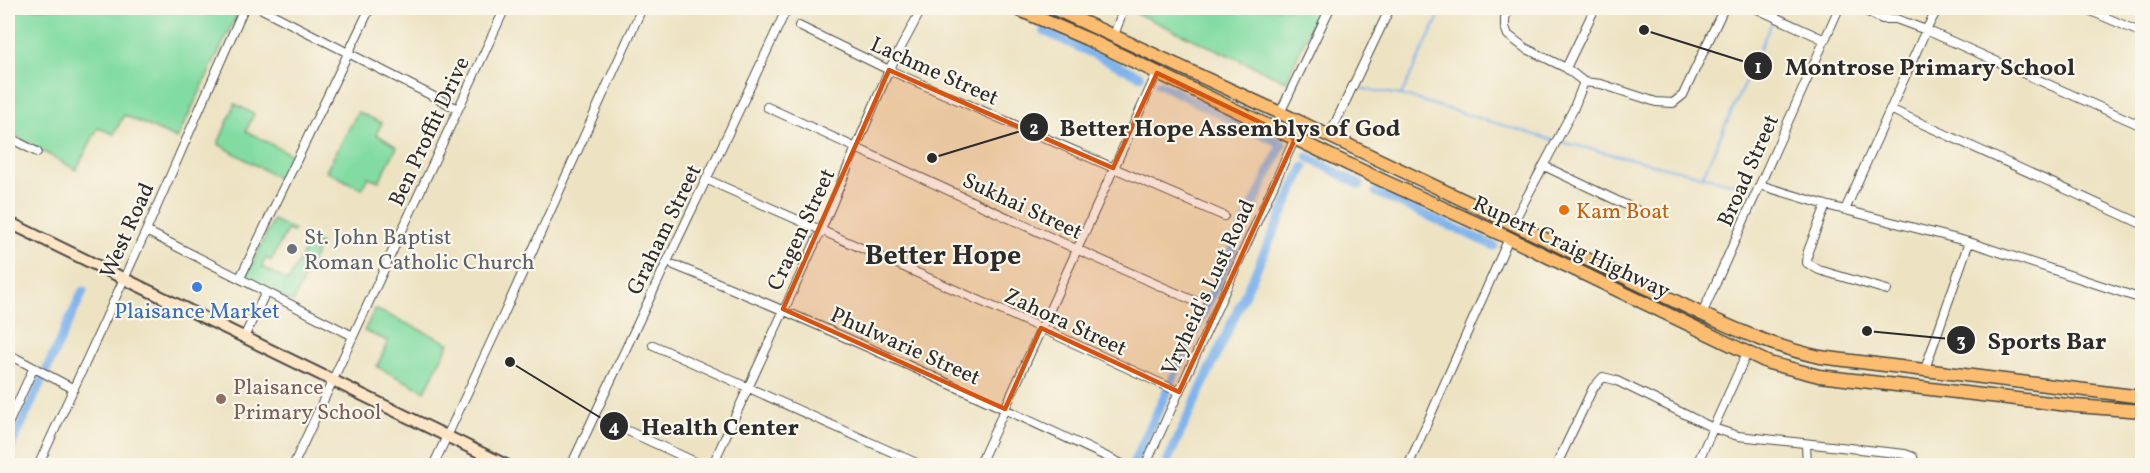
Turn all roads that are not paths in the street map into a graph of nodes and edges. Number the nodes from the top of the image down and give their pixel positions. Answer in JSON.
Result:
{"nodes":[{"id":1,"x":244,"y":8,"type":"edge"},
{"id":2,"x":260,"y":8,"type":"edge"},
{"id":3,"x":370,"y":8,"type":"edge"},
{"id":4,"x":505,"y":8,"type":"edge"},
{"id":5,"x":642,"y":8,"type":"edge"},
{"id":6,"x":787,"y":8,"type":"edge"},
{"id":7,"x":921,"y":8,"type":"edge"},
{"id":8,"x":1015,"y":8,"type":"edge"},
{"id":9,"x":1053,"y":8,"type":"edge"},
{"id":10,"x":1110,"y":8,"type":"edge"},
{"id":11,"x":1330,"y":8,"type":"edge"},
{"id":12,"x":1390,"y":8,"type":"edge"},
{"id":13,"x":1510,"y":8,"type":"edge"},
{"id":14,"x":1595,"y":8,"type":"edge"},
{"id":15,"x":1724,"y":8,"type":"edge"},
{"id":16,"x":1755,"y":8,"type":"edge"},
{"id":17,"x":1839,"y":8,"type":"edge"},
{"id":18,"x":1860,"y":8,"type":"edge"},
{"id":19,"x":1938,"y":8,"type":"edge"},
{"id":20,"x":2084,"y":8,"type":"edge"},
{"id":21,"x":1123,"y":10,"type":"edge"},
{"id":22,"x":799,"y":26,"type":"dead end"},
{"id":23,"x":1926,"y":30,"type":"junction"},
{"id":24,"x":2142,"y":33,"type":"edge"},
{"id":25,"x":1114,"y":35,"type":"junction"},
{"id":26,"x":1825,"y":40,"type":"junction"},
{"id":27,"x":349,"y":53,"type":"junction"},
{"id":28,"x":1566,"y":68,"type":"junction"},
{"id":29,"x":889,"y":70,"type":"junction"},
{"id":30,"x":1157,"y":73,"type":"junction"},
{"id":31,"x":1584,"y":82,"type":"junction"},
{"id":32,"x":767,"y":106,"type":"dead end"},
{"id":33,"x":458,"y":109,"type":"junction"},
{"id":34,"x":1890,"y":109,"type":"junction"},
{"id":35,"x":1280,"y":113,"type":"junction"},
{"id":36,"x":1302,"y":123,"type":"junction"},
{"id":37,"x":2142,"y":126,"type":"edge"},
{"id":38,"x":1329,"y":136,"type":"junction"},
{"id":39,"x":8,"y":137,"type":"edge"},
{"id":40,"x":1295,"y":139,"type":"junction"},
{"id":41,"x":857,"y":148,"type":"junction"},
{"id":42,"x":37,"y":152,"type":"dead end"},
{"id":43,"x":1544,"y":166,"type":"junction"},
{"id":44,"x":1113,"y":168,"type":"junction"},
{"id":45,"x":708,"y":180,"type":"junction"},
{"id":46,"x":1760,"y":185,"type":"junction"},
{"id":47,"x":1827,"y":205,"type":"junction"},
{"id":48,"x":1845,"y":210,"type":"junction"},
{"id":49,"x":1645,"y":214,"type":"dead end"},
{"id":50,"x":1224,"y":216,"type":"dead end"},
{"id":51,"x":8,"y":222,"type":"edge"},
{"id":52,"x":1513,"y":223,"type":"junction"},
{"id":53,"x":2142,"y":224,"type":"edge"},
{"id":54,"x":821,"y":230,"type":"junction"},
{"id":55,"x":146,"y":231,"type":"junction"},
{"id":56,"x":1509,"y":238,"type":"junction"},
{"id":57,"x":1969,"y":242,"type":"junction"},
{"id":58,"x":1076,"y":249,"type":"junction"},
{"id":59,"x":674,"y":265,"type":"dead end"},
{"id":60,"x":124,"y":279,"type":"junction"},
{"id":61,"x":240,"y":279,"type":"junction"},
{"id":62,"x":1887,"y":291,"type":"dead end"},
{"id":63,"x":266,"y":292,"type":"junction"},
{"id":64,"x":2142,"y":299,"type":"edge"},
{"id":65,"x":1199,"y":303,"type":"dead end"},
{"id":66,"x":783,"y":309,"type":"junction"},
{"id":67,"x":1702,"y":314,"type":"junction"},
{"id":68,"x":1041,"y":328,"type":"junction"},
{"id":69,"x":353,"y":336,"type":"junction"},
{"id":70,"x":244,"y":337,"type":"junction"},
{"id":71,"x":653,"y":345,"type":"dead end"},
{"id":72,"x":1747,"y":353,"type":"junction"},
{"id":73,"x":8,"y":354,"type":"edge"},
{"id":74,"x":33,"y":369,"type":"junction"},
{"id":75,"x":1925,"y":369,"type":"junction"},
{"id":76,"x":333,"y":379,"type":"junction"},
{"id":77,"x":2142,"y":382,"type":"edge"},
{"id":78,"x":747,"y":387,"type":"junction"},
{"id":79,"x":74,"y":389,"type":"junction"},
{"id":80,"x":1177,"y":392,"type":"junction"},
{"id":81,"x":2140,"y":397,"type":"edge"},
{"id":82,"x":1005,"y":409,"type":"junction"},
{"id":83,"x":2142,"y":411,"type":"edge"},
{"id":84,"x":8,"y":424,"type":"edge"},
{"id":85,"x":1713,"y":428,"type":"junction"},
{"id":86,"x":628,"y":431,"type":"dead end"},
{"id":87,"x":447,"y":436,"type":"junction"},
{"id":88,"x":1806,"y":444,"type":"junction"},
{"id":89,"x":1122,"y":464,"type":"edge"},
{"id":90,"x":39,"y":465,"type":"edge"},
{"id":91,"x":293,"y":465,"type":"edge"},
{"id":92,"x":433,"y":465,"type":"edge"},
{"id":93,"x":508,"y":465,"type":"edge"},
{"id":94,"x":571,"y":465,"type":"edge"},
{"id":95,"x":704,"y":465,"type":"edge"},
{"id":96,"x":712,"y":465,"type":"edge"},
{"id":97,"x":923,"y":465,"type":"edge"},
{"id":98,"x":979,"y":465,"type":"edge"},
{"id":99,"x":1145,"y":465,"type":"edge"},
{"id":100,"x":1408,"y":465,"type":"edge"},
{"id":101,"x":1556,"y":465,"type":"edge"},
{"id":102,"x":1696,"y":465,"type":"edge"},
{"id":103,"x":1807,"y":465,"type":"edge"},
{"id":104,"x":1915,"y":465,"type":"edge"}],
"edges":[{"from":1,"to":55,"type":"street","name":"West Road"},
{"from":2,"to":27,"type":"street"},
{"from":3,"to":27,"type":"street"},
{"from":4,"to":33,"type":"street","name":"Ben Proffit Drive"},
{"from":5,"to":87,"type":"street"},
{"from":6,"to":45,"type":"street","name":"Graham Street"},
{"from":7,"to":29,"type":"street","name":"Cragen Street"},
{"from":8,"to":30,"type":"main road","name":"Rupert Craig Highway"},
{"from":9,"to":25,"type":"main road","name":"Rupert Craig Highway"},
{"from":10,"to":21,"type":"street"},
{"from":11,"to":35,"type":"street"},
{"from":12,"to":38,"type":"street"},
{"from":13,"to":28,"type":"street"},
{"from":14,"to":28,"type":"street"},
{"from":15,"to":31,"type":"street"},
{"from":16,"to":26,"type":"street"},
{"from":17,"to":26,"type":"street","name":"Broad Street"},
{"from":18,"to":23,"type":"street"},
{"from":19,"to":23,"type":"street"},
{"from":20,"to":24,"type":"street"},
{"from":21,"to":25,"type":"street"},
{"from":22,"to":29,"type":"street","name":"Lachme Street"},
{"from":23,"to":34,"type":"street"},
{"from":23,"to":37,"type":"street"},
{"from":25,"to":35,"type":"main road","name":"Rupert Craig Highway"},
{"from":26,"to":46,"type":"street","name":"Broad Street"},
{"from":27,"to":33,"type":"street"},
{"from":27,"to":61,"type":"street"},
{"from":28,"to":31,"type":"street"},
{"from":29,"to":41,"type":"street","name":"Cragen Street"},
{"from":29,"to":44,"type":"street","name":"Lachme Street"},
{"from":30,"to":40,"type":"main road","name":"Rupert Craig Highway"},
{"from":30,"to":44,"type":"street"},
{"from":31,"to":43,"type":"street"},
{"from":32,"to":41,"type":"street","name":"Sukhai Street"},
{"from":33,"to":69,"type":"street","name":"Ben Proffit Drive"},
{"from":34,"to":48,"type":"street"},
{"from":34,"to":53,"type":"street"},
{"from":35,"to":36,"type":"main road","name":"Rupert Craig Highway"},
{"from":36,"to":38,"type":"main road","name":"Rupert Craig Highway"},
{"from":36,"to":40,"type":"street","name":"Vryheid's Lust Road"},
{"from":38,"to":52,"type":"main road","name":"Rupert Craig Highway"},
{"from":39,"to":42,"type":"street"},
{"from":40,"to":56,"type":"main road","name":"Rupert Craig Highway"},
{"from":40,"to":80,"type":"street","name":"Vryheid's Lust Road"},
{"from":41,"to":54,"type":"street","name":"Cragen Street"},
{"from":41,"to":58,"type":"street","name":"Sukhai Street"},
{"from":43,"to":49,"type":"street"},
{"from":43,"to":52,"type":"street"},
{"from":44,"to":50,"type":"street","name":"Lachme Street"},
{"from":44,"to":58,"type":"street"},
{"from":45,"to":54,"type":"street","name":"Zahora Street"},
{"from":45,"to":94,"type":"street","name":"Graham Street"},
{"from":46,"to":47,"type":"street"},
{"from":46,"to":67,"type":"street","name":"Broad Street"},
{"from":47,"to":48,"type":"street"},
{"from":47,"to":62,"type":"street"},
{"from":48,"to":57,"type":"street"},
{"from":51,"to":60,"type":"main road"},
{"from":52,"to":67,"type":"main road","name":"Rupert Craig Highway"},
{"from":54,"to":66,"type":"street","name":"Cragen Street"},
{"from":54,"to":68,"type":"street","name":"Zahora Street"},
{"from":55,"to":60,"type":"street","name":"West Road"},
{"from":55,"to":61,"type":"street"},
{"from":56,"to":72,"type":"main road","name":"Rupert Craig Highway"},
{"from":56,"to":100,"type":"street"},
{"from":57,"to":64,"type":"street"},
{"from":57,"to":75,"type":"street"},
{"from":58,"to":65,"type":"street","name":"Sukhai Street"},
{"from":58,"to":68,"type":"street"},
{"from":59,"to":66,"type":"street","name":"Phulwarie Street"},
{"from":60,"to":70,"type":"main road"},
{"from":60,"to":79,"type":"street","name":"West Road"},
{"from":61,"to":63,"type":"street"},
{"from":63,"to":69,"type":"street"},
{"from":63,"to":70,"type":"street"},
{"from":66,"to":78,"type":"street","name":"Cragen Street"},
{"from":66,"to":82,"type":"street","name":"Phulwarie Street"},
{"from":67,"to":75,"type":"main road","name":"Rupert Craig Highway"},
{"from":68,"to":80,"type":"street","name":"Zahora Street"},
{"from":68,"to":82,"type":"street"},
{"from":69,"to":76,"type":"street","name":"Ben Proffit Drive"},
{"from":70,"to":76,"type":"main road"},
{"from":71,"to":78,"type":"street"},
{"from":72,"to":83,"type":"main road","name":"Rupert Craig Highway"},
{"from":72,"to":85,"type":"street"},
{"from":73,"to":74,"type":"street"},
{"from":74,"to":79,"type":"street"},
{"from":74,"to":84,"type":"street"},
{"from":75,"to":81,"type":"main road","name":"Rupert Craig Highway"},
{"from":76,"to":87,"type":"main road"},
{"from":76,"to":91,"type":"street","name":"Ben Proffit Drive"},
{"from":77,"to":81,"type":"street"},
{"from":78,"to":96,"type":"street","name":"Cragen Street"},
{"from":78,"to":97,"type":"street"},
{"from":79,"to":90,"type":"street","name":"West Road"},
{"from":80,"to":99,"type":"street","name":"Vryheid's Lust Road"},
{"from":82,"to":89,"type":"street","name":"Phulwarie Street"},
{"from":82,"to":98,"type":"street"},
{"from":85,"to":88,"type":"street"},
{"from":85,"to":101,"type":"street"},
{"from":85,"to":102,"type":"street"},
{"from":86,"to":95,"type":"street"},
{"from":87,"to":92,"type":"street"},
{"from":87,"to":93,"type":"main road"},
{"from":88,"to":103,"type":"street"},
{"from":88,"to":104,"type":"street"}]}
